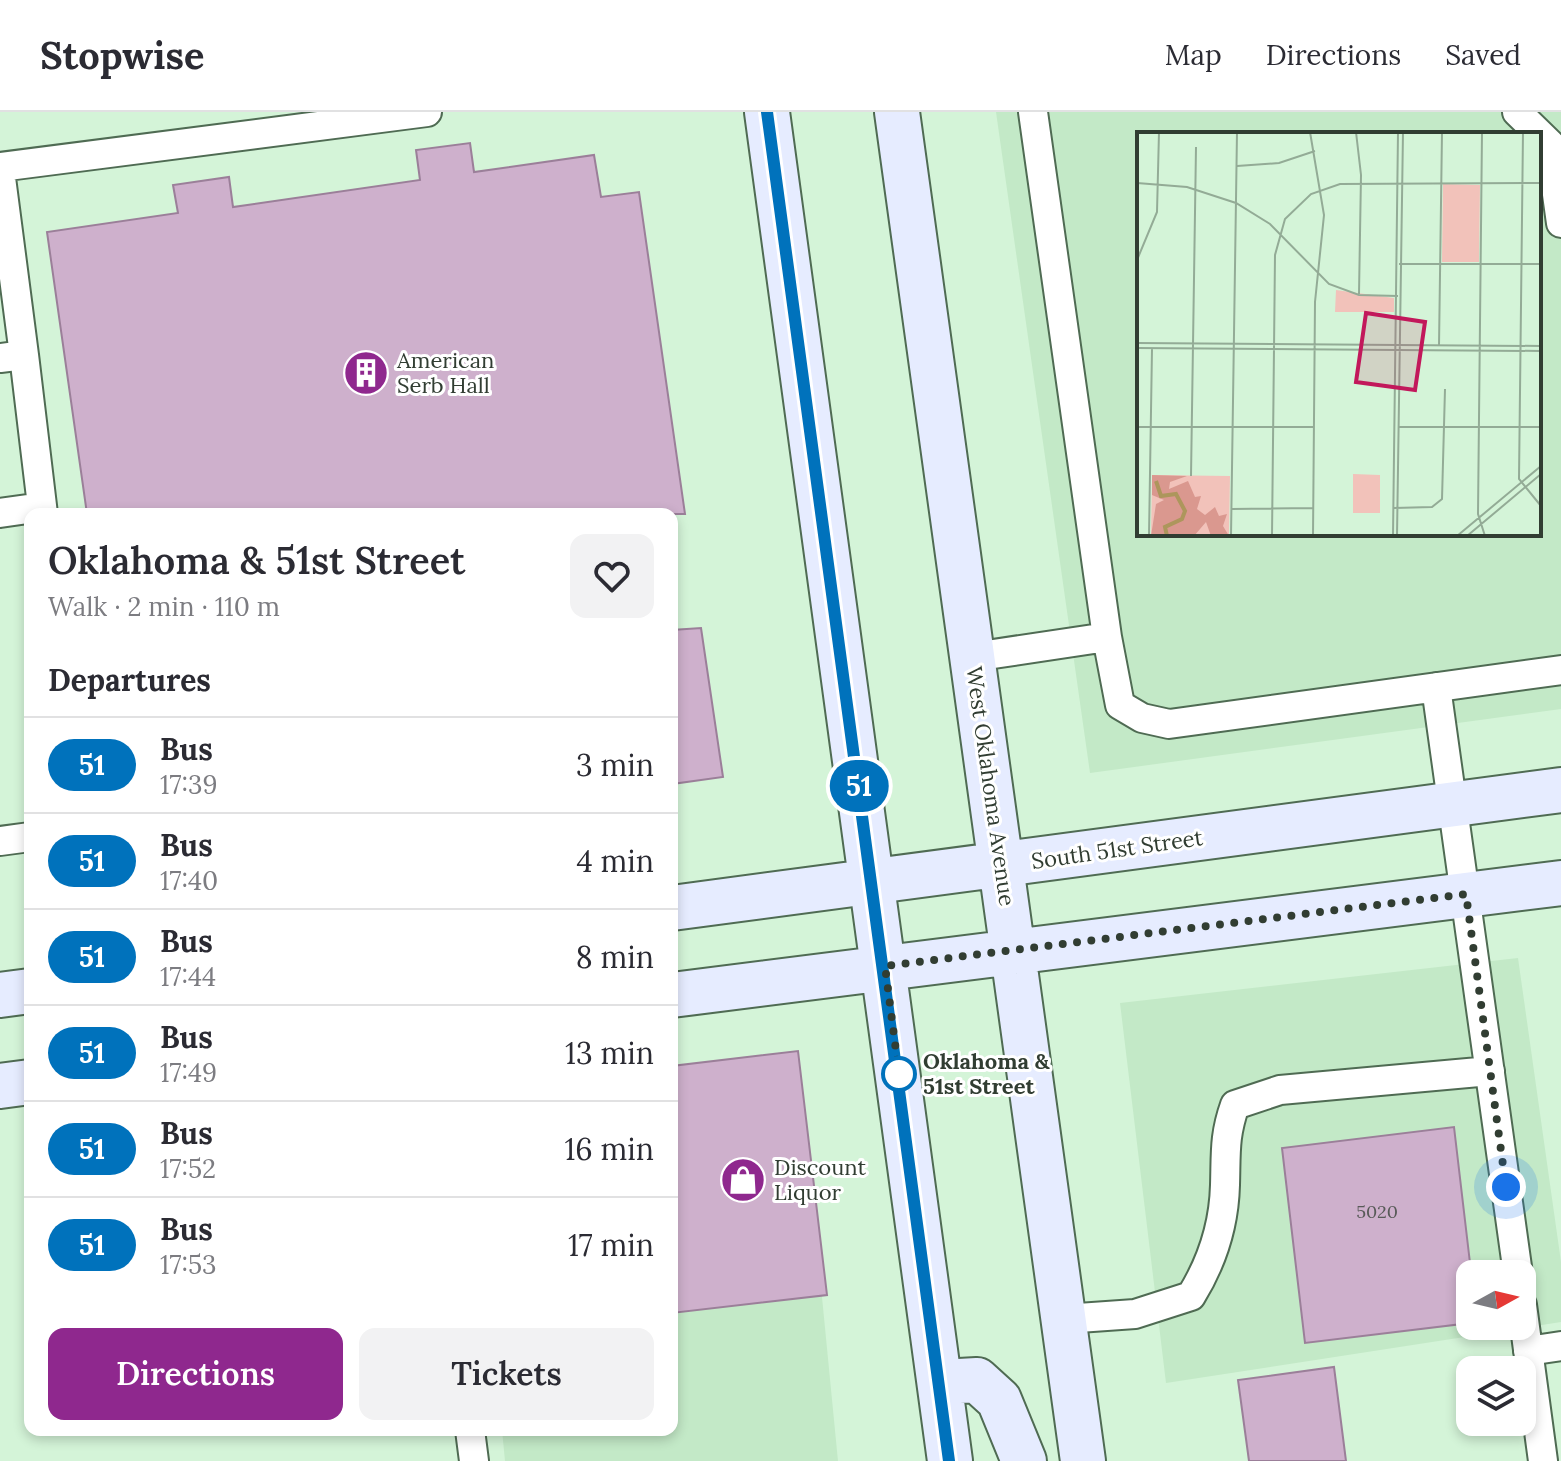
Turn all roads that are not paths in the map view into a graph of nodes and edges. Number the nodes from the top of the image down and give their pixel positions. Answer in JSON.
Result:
{"nodes":[{"id":1,"x":427,"y":112,"type":"edge"},
{"id":2,"x":767,"y":112,"type":"edge"},
{"id":3,"x":897,"y":112,"type":"edge"},
{"id":4,"x":1033,"y":112,"type":"edge"},
{"id":5,"x":1517,"y":112,"type":"edge"},
{"id":6,"x":1546,"y":112,"type":"edge"},
{"id":7,"x":1538,"y":132,"type":"edge"},
{"id":8,"x":1541,"y":135,"type":"edge"},
{"id":9,"x":1550,"y":144,"type":"junction"},
{"id":10,"x":0,"y":168,"type":"edge"},
{"id":11,"x":1561,"y":223,"type":"edge"},
{"id":12,"x":12,"y":357,"type":"edge"},
{"id":13,"x":43,"y":508,"type":"edge"},
{"id":14,"x":24,"y":511,"type":"edge"},
{"id":15,"x":0,"y":513,"type":"edge"},
{"id":16,"x":1107,"y":637,"type":"junction"},
{"id":17,"x":973,"y":657,"type":"junction"},
{"id":18,"x":1561,"y":670,"type":"edge"},
{"id":19,"x":1436,"y":687,"type":"junction"},
{"id":20,"x":1561,"y":790,"type":"edge"},
{"id":21,"x":1453,"y":804,"type":"junction"},
{"id":22,"x":24,"y":838,"type":"edge"},
{"id":23,"x":0,"y":841,"type":"edge"},
{"id":24,"x":1001,"y":865,"type":"junction"},
{"id":25,"x":871,"y":882,"type":"junction"},
{"id":26,"x":1561,"y":883,"type":"edge"},
{"id":27,"x":1466,"y":894,"type":"junction"},
{"id":28,"x":678,"y":907,"type":"edge"},
{"id":29,"x":1013,"y":951,"type":"junction"},
{"id":30,"x":885,"y":966,"type":"junction"},
{"id":31,"x":24,"y":992,"type":"edge"},
{"id":32,"x":678,"y":994,"type":"edge"},
{"id":33,"x":0,"y":995,"type":"edge"},
{"id":34,"x":1490,"y":1071,"type":"junction"},
{"id":35,"x":24,"y":1083,"type":"edge"},
{"id":36,"x":0,"y":1086,"type":"edge"},
{"id":37,"x":1516,"y":1260,"type":"edge"},
{"id":38,"x":1064,"y":1319,"type":"junction"},
{"id":39,"x":1527,"y":1340,"type":"edge"},
{"id":40,"x":1561,"y":1346,"type":"edge"},
{"id":41,"x":1528,"y":1351,"type":"junction"},
{"id":42,"x":941,"y":1382,"type":"junction"},
{"id":43,"x":470,"y":1436,"type":"edge"},
{"id":44,"x":469,"y":1460,"type":"edge"},
{"id":45,"x":950,"y":1461,"type":"edge"},
{"id":46,"x":1024,"y":1461,"type":"edge"},
{"id":47,"x":1083,"y":1461,"type":"edge"},
{"id":48,"x":1543,"y":1461,"type":"edge"}],
"edges":[{"from":1,"to":10,"type":"lane"},
{"from":2,"to":25,"type":"main road"},
{"from":3,"to":17,"type":"main road","name":"West Oklahoma Avenue"},
{"from":4,"to":16,"type":"lane"},
{"from":5,"to":7,"type":"lane"},
{"from":6,"to":9,"type":"lane"},
{"from":8,"to":9,"type":"lane"},
{"from":9,"to":11,"type":"lane"},
{"from":10,"to":12,"type":"lane"},
{"from":12,"to":13,"type":"lane"},
{"from":14,"to":15,"type":"lane"},
{"from":16,"to":17,"type":"lane"},
{"from":16,"to":19,"type":"lane"},
{"from":17,"to":24,"type":"main road","name":"West Oklahoma Avenue"},
{"from":18,"to":19,"type":"lane"},
{"from":19,"to":21,"type":"lane"},
{"from":20,"to":21,"type":"main road","name":"South 51st Street"},
{"from":21,"to":24,"type":"main road","name":"South 51st Street"},
{"from":21,"to":27,"type":"lane"},
{"from":22,"to":23,"type":"lane"},
{"from":24,"to":25,"type":"main road","name":"South 51st Street"},
{"from":24,"to":29,"type":"main road","name":"West Oklahoma Avenue"},
{"from":25,"to":28,"type":"main road","name":"South 51st Street"},
{"from":25,"to":30,"type":"main road"},
{"from":26,"to":27,"type":"main road"},
{"from":27,"to":29,"type":"main road"},
{"from":27,"to":34,"type":"lane"},
{"from":29,"to":30,"type":"main road"},
{"from":29,"to":38,"type":"main road","name":"West Oklahoma Avenue"},
{"from":30,"to":32,"type":"main road"},
{"from":30,"to":42,"type":"main road"},
{"from":31,"to":33,"type":"main road"},
{"from":34,"to":37,"type":"lane"},
{"from":34,"to":38,"type":"lane"},
{"from":35,"to":36,"type":"main road"},
{"from":38,"to":47,"type":"main road","name":"West Oklahoma Avenue"},
{"from":39,"to":41,"type":"lane"},
{"from":40,"to":41,"type":"lane"},
{"from":41,"to":48,"type":"lane"},
{"from":42,"to":45,"type":"main road"},
{"from":42,"to":46,"type":"main road"},
{"from":43,"to":44,"type":"lane"}]}
